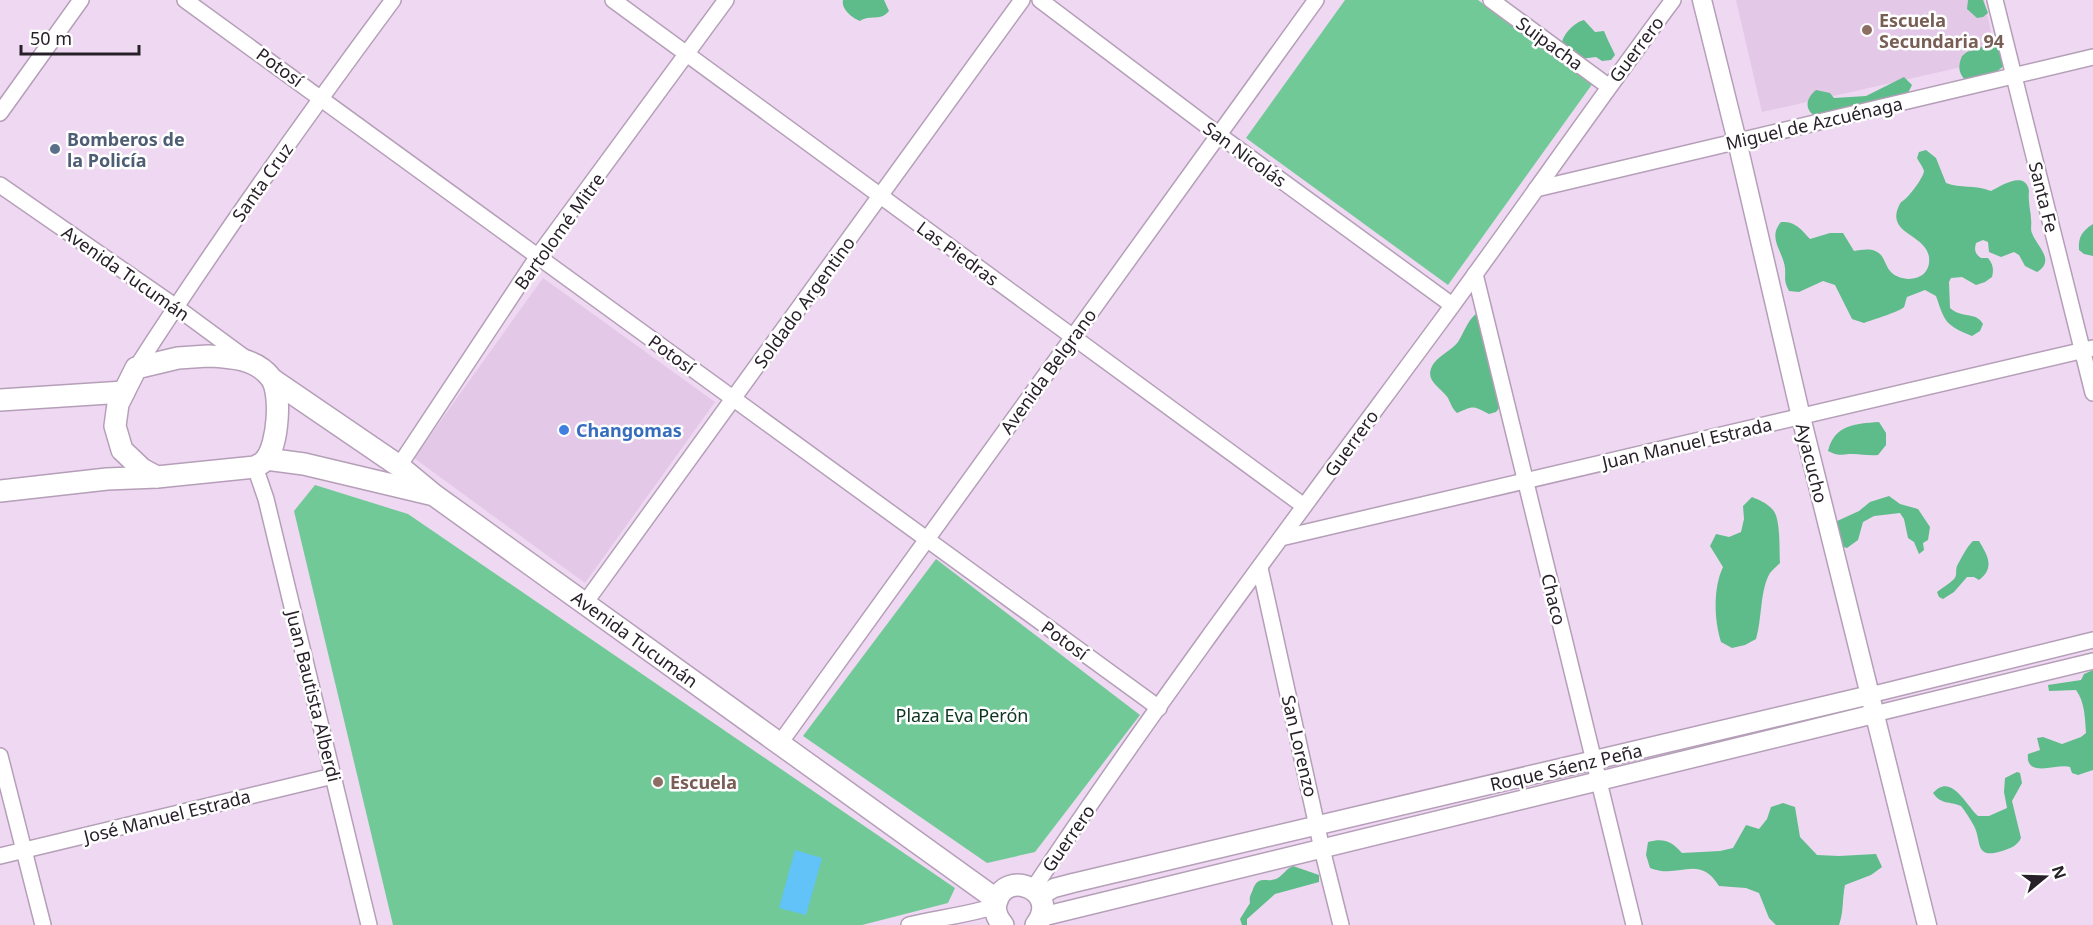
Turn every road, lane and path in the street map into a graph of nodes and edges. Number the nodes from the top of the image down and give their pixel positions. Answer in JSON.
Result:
{"nodes":[{"id":1,"x":81,"y":0,"type":"edge"},
{"id":2,"x":186,"y":0,"type":"edge"},
{"id":3,"x":393,"y":0,"type":"edge"},
{"id":4,"x":613,"y":0,"type":"edge"},
{"id":5,"x":726,"y":0,"type":"edge"},
{"id":6,"x":1022,"y":0,"type":"edge"},
{"id":7,"x":1040,"y":0,"type":"edge"},
{"id":8,"x":1316,"y":0,"type":"edge"},
{"id":9,"x":1491,"y":0,"type":"edge"},
{"id":10,"x":1673,"y":0,"type":"edge"},
{"id":11,"x":1702,"y":0,"type":"edge"},
{"id":12,"x":1995,"y":0,"type":"edge"},
{"id":13,"x":688,"y":54,"type":"junction"},
{"id":14,"x":2093,"y":57,"type":"edge"},
{"id":15,"x":2013,"y":76,"type":"junction"},
{"id":16,"x":1608,"y":86,"type":"junction"},
{"id":17,"x":321,"y":97,"type":"junction"},
{"id":18,"x":0,"y":113,"type":"edge"},
{"id":19,"x":1219,"y":135,"type":"junction"},
{"id":20,"x":1737,"y":141,"type":"junction"},
{"id":21,"x":0,"y":185,"type":"edge"},
{"id":22,"x":1536,"y":189,"type":"junction"},
{"id":23,"x":880,"y":195,"type":"junction"},
{"id":24,"x":538,"y":256,"type":"junction"},
{"id":25,"x":1475,"y":274,"type":"junction"},
{"id":26,"x":1452,"y":305,"type":"junction"},
{"id":27,"x":176,"y":307,"type":"junction"},
{"id":28,"x":1072,"y":337,"type":"junction"},
{"id":29,"x":2088,"y":349,"type":"edge"},
{"id":30,"x":250,"y":362,"type":"junction"},
{"id":31,"x":136,"y":368,"type":"junction"},
{"id":32,"x":273,"y":380,"type":"junction"},
{"id":33,"x":124,"y":392,"type":"junction"},
{"id":34,"x":2093,"y":393,"type":"edge"},
{"id":35,"x":734,"y":399,"type":"junction"},
{"id":36,"x":0,"y":400,"type":"edge"},
{"id":37,"x":1801,"y":417,"type":"junction"},
{"id":38,"x":261,"y":463,"type":"junction"},
{"id":39,"x":399,"y":466,"type":"junction"},
{"id":40,"x":157,"y":477,"type":"junction"},
{"id":41,"x":1526,"y":481,"type":"junction"},
{"id":42,"x":0,"y":491,"type":"edge"},
{"id":43,"x":434,"y":495,"type":"junction"},
{"id":44,"x":1304,"y":506,"type":"junction"},
{"id":45,"x":1281,"y":538,"type":"junction"},
{"id":46,"x":926,"y":540,"type":"junction"},
{"id":47,"x":1260,"y":568,"type":"junction"},
{"id":48,"x":585,"y":603,"type":"junction"},
{"id":49,"x":2093,"y":640,"type":"edge"},
{"id":50,"x":2093,"y":661,"type":"edge"},
{"id":51,"x":1870,"y":695,"type":"junction"},
{"id":52,"x":1160,"y":708,"type":"junction"},
{"id":53,"x":1874,"y":714,"type":"junction"},
{"id":54,"x":780,"y":743,"type":"junction"},
{"id":55,"x":0,"y":756,"type":"edge"},
{"id":56,"x":1594,"y":760,"type":"junction"},
{"id":57,"x":333,"y":776,"type":"junction"},
{"id":58,"x":1599,"y":781,"type":"junction"},
{"id":59,"x":1318,"y":825,"type":"junction"},
{"id":60,"x":1322,"y":849,"type":"junction"},
{"id":61,"x":24,"y":850,"type":"junction"},
{"id":62,"x":0,"y":856,"type":"edge"},
{"id":63,"x":1037,"y":907,"type":"edge"},
{"id":64,"x":998,"y":910,"type":"edge"},
{"id":65,"x":43,"y":925,"type":"edge"},
{"id":66,"x":369,"y":925,"type":"edge"},
{"id":67,"x":909,"y":925,"type":"edge"},
{"id":68,"x":1341,"y":925,"type":"edge"},
{"id":69,"x":1634,"y":925,"type":"edge"},
{"id":70,"x":1927,"y":925,"type":"edge"}],
"edges":[{"from":1,"to":18,"type":"street"},
{"from":2,"to":17,"type":"street","name":"Potosí"},
{"from":3,"to":17,"type":"street","name":"Santa Cruz"},
{"from":4,"to":13,"type":"street","name":"Las Piedras"},
{"from":5,"to":13,"type":"street","name":"Bartolomé Mitre"},
{"from":6,"to":23,"type":"street","name":"Soldado Argentino"},
{"from":7,"to":19,"type":"street","name":"San Nicolás"},
{"from":8,"to":19,"type":"street","name":"Avenida Belgrano"},
{"from":9,"to":16,"type":"street","name":"Suipacha"},
{"from":10,"to":16,"type":"street","name":"Guerrero"},
{"from":11,"to":20,"type":"street","name":"Ayacucho"},
{"from":12,"to":15,"type":"street","name":"Santa Fe"},
{"from":13,"to":23,"type":"street","name":"Las Piedras"},
{"from":13,"to":24,"type":"street","name":"Bartolomé Mitre"},
{"from":14,"to":15,"type":"street","name":"Miguel de Azcuénaga"},
{"from":15,"to":20,"type":"street","name":"Miguel de Azcuénaga"},
{"from":15,"to":29,"type":"street","name":"Santa Fe"},
{"from":16,"to":22,"type":"street","name":"Guerrero"},
{"from":17,"to":24,"type":"street","name":"Potosí"},
{"from":17,"to":27,"type":"street","name":"Santa Cruz"},
{"from":19,"to":26,"type":"street","name":"San Nicolás"},
{"from":19,"to":28,"type":"street","name":"Avenida Belgrano"},
{"from":20,"to":22,"type":"street","name":"Miguel de Azcuénaga"},
{"from":20,"to":37,"type":"street","name":"Ayacucho"},
{"from":21,"to":27,"type":"street","name":"Avenida Tucumán"},
{"from":22,"to":25,"type":"street","name":"Guerrero"},
{"from":23,"to":28,"type":"street","name":"Las Piedras"},
{"from":23,"to":35,"type":"street","name":"Soldado Argentino"},
{"from":24,"to":35,"type":"street","name":"Potosí"},
{"from":24,"to":39,"type":"street","name":"Bartolomé Mitre"},
{"from":25,"to":26,"type":"street","name":"Guerrero"},
{"from":25,"to":41,"type":"street","name":"Chaco"},
{"from":26,"to":44,"type":"street","name":"Guerrero"},
{"from":27,"to":30,"type":"street","name":"Avenida Tucumán"},
{"from":27,"to":31,"type":"street","name":"Santa Cruz"},
{"from":28,"to":44,"type":"street","name":"Las Piedras"},
{"from":28,"to":46,"type":"street","name":"Avenida Belgrano"},
{"from":29,"to":34,"type":"street","name":"Santa Fe"},
{"from":29,"to":37,"type":"street","name":"Juan Manuel Estrada"},
{"from":30,"to":31,"type":"main road"},
{"from":30,"to":32,"type":"main road"},
{"from":31,"to":33,"type":"main road"},
{"from":32,"to":38,"type":"main road"},
{"from":32,"to":39,"type":"main road","name":"Avenida Tucumán"},
{"from":33,"to":36,"type":"main road"},
{"from":33,"to":40,"type":"main road"},
{"from":35,"to":46,"type":"street","name":"Potosí"},
{"from":35,"to":48,"type":"street","name":"Soldado Argentino"},
{"from":37,"to":41,"type":"street","name":"Juan Manuel Estrada"},
{"from":37,"to":51,"type":"street","name":"Ayacucho"},
{"from":38,"to":40,"type":"main road"},
{"from":38,"to":43,"type":"main road"},
{"from":38,"to":57,"type":"street","name":"Juan Bautista Alberdi"},
{"from":39,"to":43,"type":"main road","name":"Avenida Tucumán"},
{"from":40,"to":42,"type":"main road"},
{"from":41,"to":45,"type":"street","name":"Juan Manuel Estrada"},
{"from":41,"to":56,"type":"street","name":"Chaco"},
{"from":43,"to":48,"type":"main road","name":"Avenida Tucumán"},
{"from":44,"to":45,"type":"street","name":"Guerrero"},
{"from":45,"to":47,"type":"street","name":"Guerrero"},
{"from":46,"to":52,"type":"street","name":"Potosí"},
{"from":46,"to":54,"type":"street","name":"Avenida Belgrano"},
{"from":47,"to":52,"type":"street","name":"Guerrero"},
{"from":47,"to":59,"type":"street","name":"San Lorenzo"},
{"from":48,"to":54,"type":"main road","name":"Avenida Tucumán"},
{"from":49,"to":51,"type":"street","name":"Roque Sáenz Peña"},
{"from":50,"to":53,"type":"street","name":"Roque Sáenz Peña"},
{"from":51,"to":53,"type":"street","name":"Ayacucho"},
{"from":51,"to":56,"type":"street","name":"Roque Sáenz Peña"},
{"from":52,"to":63,"type":"street","name":"Guerrero"},
{"from":53,"to":58,"type":"street","name":"Roque Sáenz Peña"},
{"from":53,"to":70,"type":"street","name":"Ayacucho"},
{"from":54,"to":64,"type":"main road","name":"Avenida Tucumán"},
{"from":55,"to":61,"type":"street"},
{"from":56,"to":58,"type":"street","name":"Chaco"},
{"from":56,"to":59,"type":"street","name":"Roque Sáenz Peña"},
{"from":57,"to":61,"type":"street","name":"José Manuel Estrada"},
{"from":57,"to":66,"type":"street","name":"Juan Bautista Alberdi"},
{"from":58,"to":60,"type":"street","name":"Roque Sáenz Peña"},
{"from":58,"to":69,"type":"street","name":"Chaco"},
{"from":59,"to":60,"type":"street","name":"San Lorenzo"},
{"from":59,"to":63,"type":"street","name":"Roque Sáenz Peña"},
{"from":60,"to":63,"type":"street","name":"Roque Sáenz Peña"},
{"from":60,"to":68,"type":"street","name":"San Lorenzo"},
{"from":61,"to":62,"type":"street","name":"José Manuel Estrada"},
{"from":61,"to":65,"type":"street"},
{"from":63,"to":64,"type":"main road"},
{"from":64,"to":67,"type":"street"}]}
